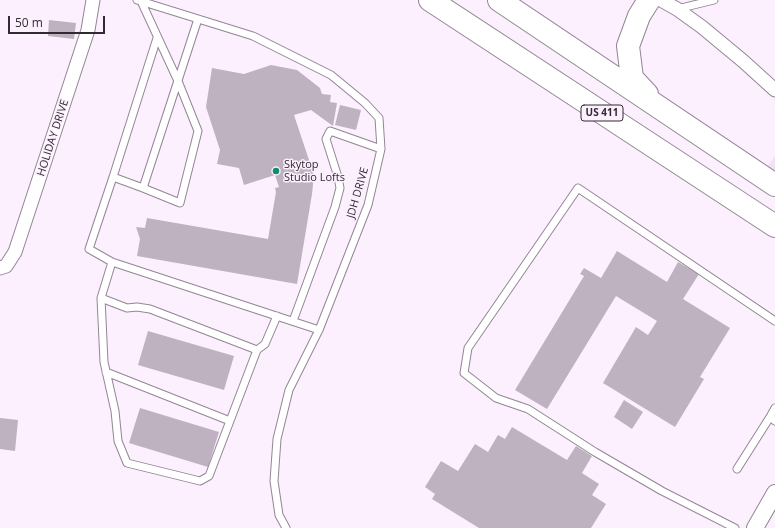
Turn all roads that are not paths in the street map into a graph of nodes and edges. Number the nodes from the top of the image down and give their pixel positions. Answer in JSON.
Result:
{"nodes":[{"id":1,"x":93,"y":0,"type":"edge"},
{"id":2,"x":430,"y":0,"type":"edge"},
{"id":3,"x":499,"y":0,"type":"edge"},
{"id":4,"x":649,"y":0,"type":"edge"},
{"id":5,"x":661,"y":0,"type":"edge"},
{"id":6,"x":714,"y":0,"type":"edge"},
{"id":7,"x":139,"y":1,"type":"edge"},
{"id":8,"x":677,"y":9,"type":"junction"},
{"id":9,"x":198,"y":19,"type":"junction"},
{"id":10,"x":157,"y":38,"type":"junction"},
{"id":11,"x":178,"y":81,"type":"junction"},
{"id":12,"x":775,"y":90,"type":"edge"},
{"id":13,"x":660,"y":108,"type":"junction"},
{"id":14,"x":381,"y":149,"type":"junction"},
{"id":15,"x":113,"y":177,"type":"junction"},
{"id":16,"x":775,"y":186,"type":"edge"},
{"id":17,"x":143,"y":188,"type":"junction"},
{"id":18,"x":775,"y":226,"type":"edge"},
{"id":19,"x":112,"y":262,"type":"junction"},
{"id":20,"x":0,"y":268,"type":"edge"},
{"id":21,"x":101,"y":298,"type":"junction"},
{"id":22,"x":277,"y":316,"type":"junction"},
{"id":23,"x":293,"y":321,"type":"junction"},
{"id":24,"x":775,"y":321,"type":"edge"},
{"id":25,"x":319,"y":330,"type":"junction"},
{"id":26,"x":257,"y":350,"type":"junction"},
{"id":27,"x":106,"y":372,"type":"junction"},
{"id":28,"x":775,"y":408,"type":"edge"},
{"id":29,"x":772,"y":419,"type":"edge"},
{"id":30,"x":230,"y":421,"type":"junction"},
{"id":31,"x":737,"y":469,"type":"dead end"},
{"id":32,"x":775,"y":493,"type":"edge"},
{"id":33,"x":286,"y":528,"type":"edge"},
{"id":34,"x":735,"y":528,"type":"edge"},
{"id":35,"x":755,"y":528,"type":"edge"}],
"edges":[{"from":1,"to":20,"type":"street","name":"HOLIDAY DRIVE"},
{"from":2,"to":18,"type":"highway","number":"US 411"},
{"from":3,"to":13,"type":"highway"},
{"from":4,"to":13,"type":"highway"},
{"from":5,"to":8,"type":"street"},
{"from":6,"to":8,"type":"lane"},
{"from":7,"to":9,"type":"lane","name":"JDH DRIVE"},
{"from":7,"to":10,"type":"lane"},
{"from":8,"to":12,"type":"street"},
{"from":9,"to":11,"type":"lane"},
{"from":9,"to":14,"type":"lane","name":"JDH DRIVE"},
{"from":10,"to":11,"type":"lane"},
{"from":10,"to":15,"type":"lane"},
{"from":11,"to":17,"type":"lane"},
{"from":11,"to":17,"type":"lane"},
{"from":13,"to":16,"type":"highway"},
{"from":14,"to":23,"type":"lane"},
{"from":14,"to":25,"type":"lane","name":"JDH DRIVE"},
{"from":15,"to":17,"type":"lane"},
{"from":15,"to":19,"type":"lane"},
{"from":19,"to":21,"type":"lane"},
{"from":19,"to":22,"type":"lane"},
{"from":21,"to":26,"type":"lane"},
{"from":21,"to":27,"type":"lane"},
{"from":22,"to":23,"type":"lane"},
{"from":22,"to":26,"type":"lane"},
{"from":23,"to":25,"type":"lane"},
{"from":24,"to":34,"type":"lane"},
{"from":25,"to":33,"type":"lane","name":"JDH DRIVE"},
{"from":26,"to":30,"type":"lane"},
{"from":27,"to":30,"type":"lane"},
{"from":27,"to":30,"type":"lane"},
{"from":28,"to":29,"type":"lane"},
{"from":29,"to":31,"type":"lane"},
{"from":32,"to":35,"type":"street"}]}
